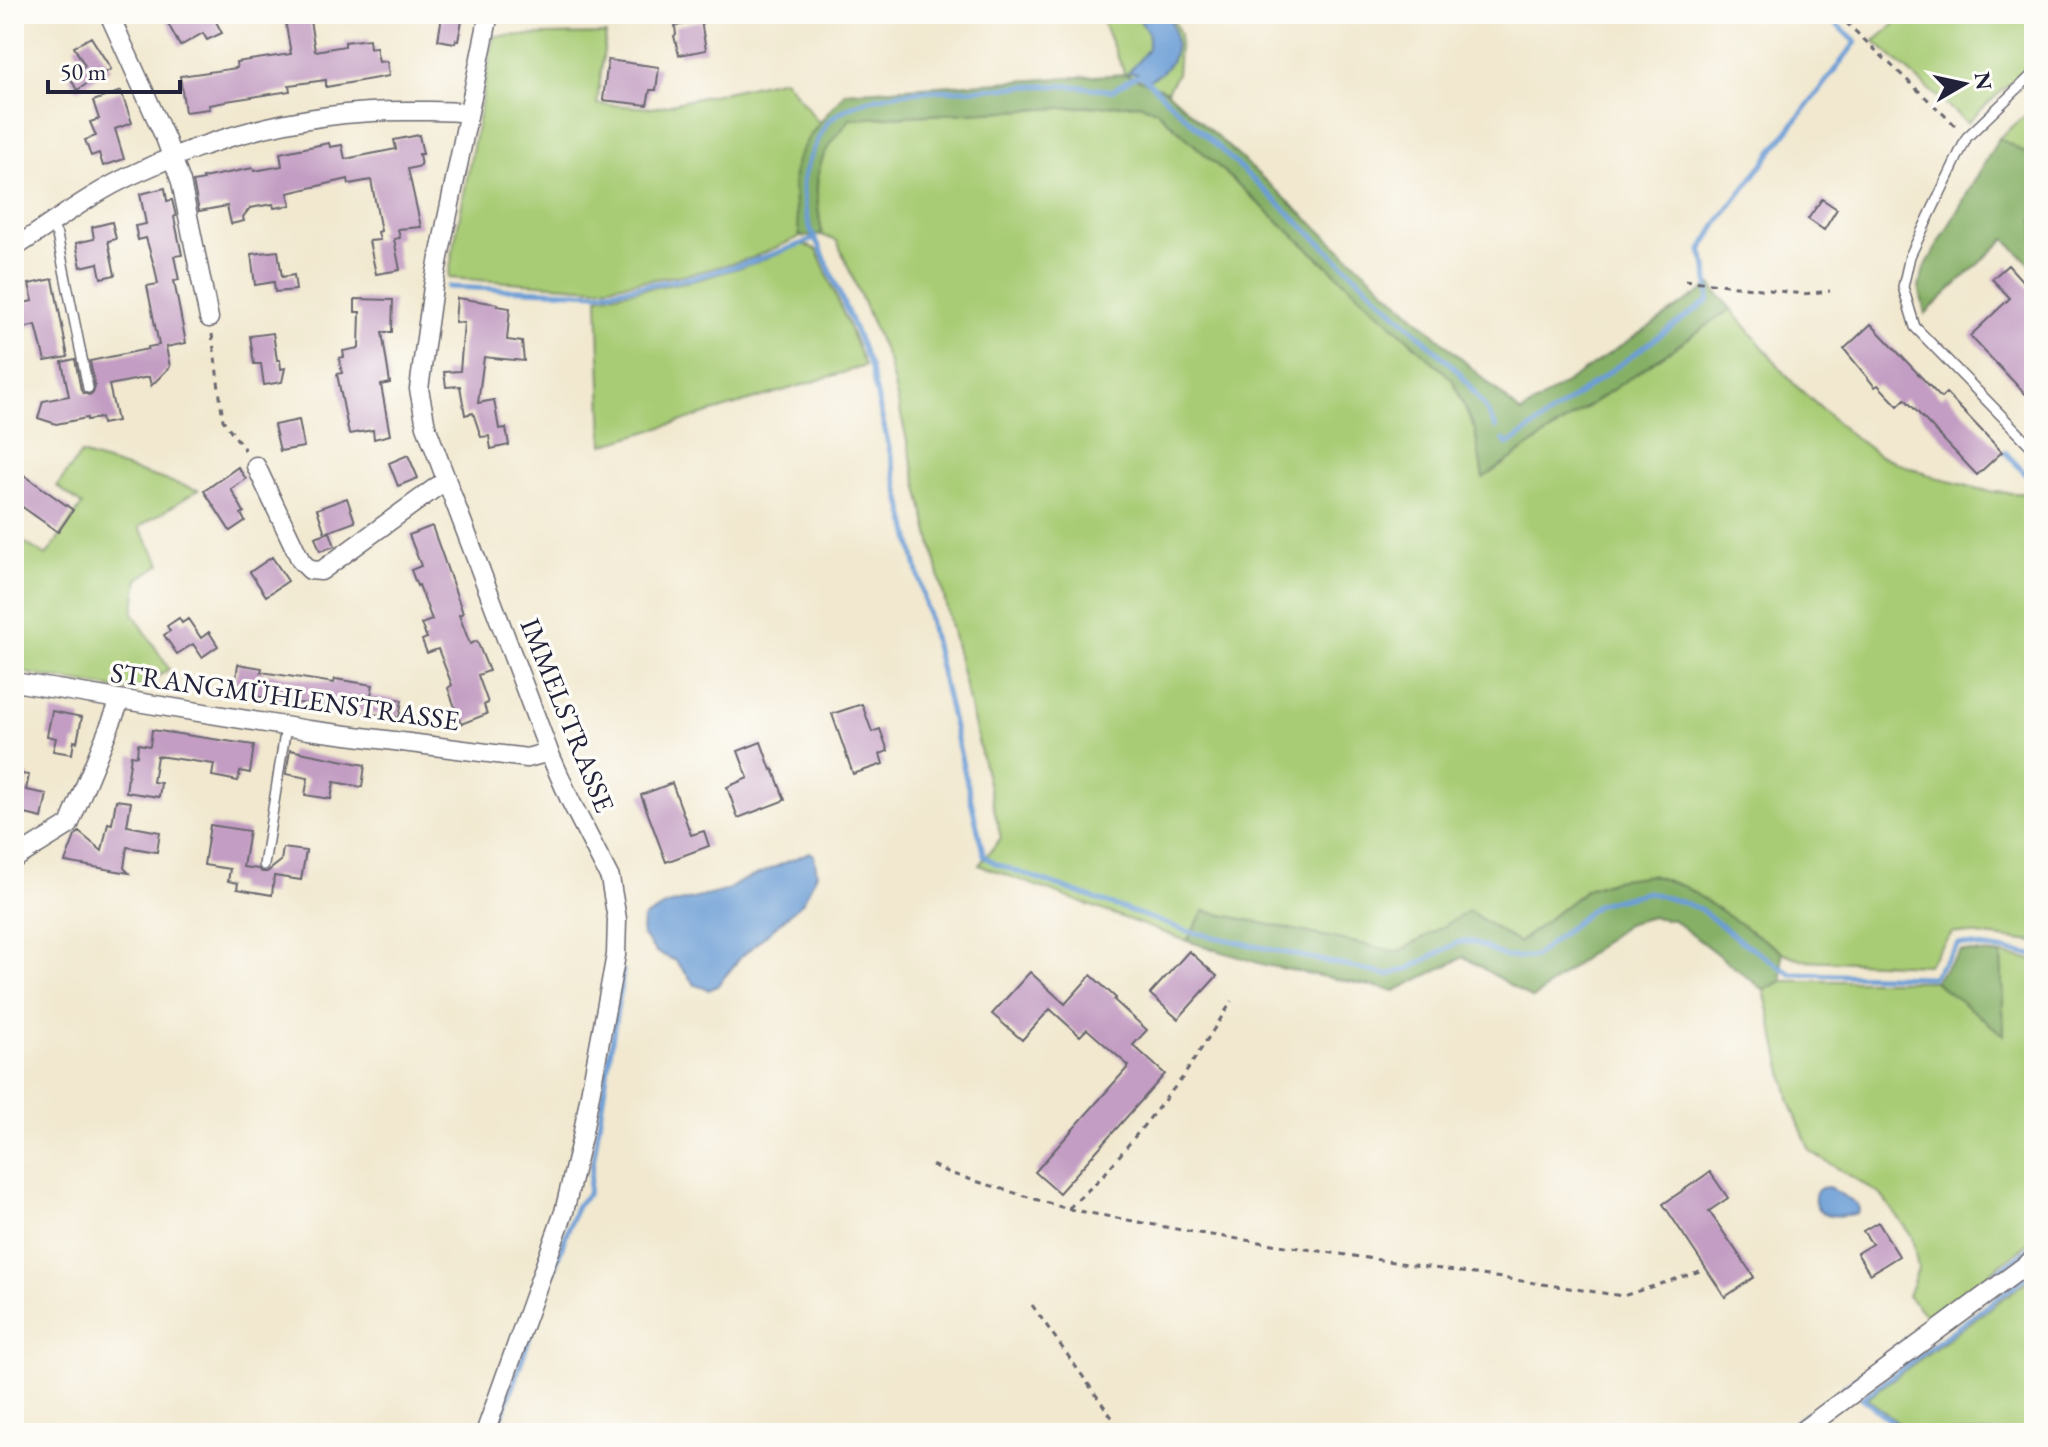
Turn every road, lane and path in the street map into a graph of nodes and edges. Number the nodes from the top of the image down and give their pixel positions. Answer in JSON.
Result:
{"nodes":[{"id":1,"x":489,"y":14,"type":"edge"},
{"id":2,"x":1837,"y":14,"type":"edge"},
{"id":3,"x":111,"y":15,"type":"edge"},
{"id":4,"x":2034,"y":73,"type":"edge"},
{"id":5,"x":467,"y":113,"type":"junction"},
{"id":6,"x":1967,"y":137,"type":"junction"},
{"id":7,"x":173,"y":158,"type":"junction"},
{"id":8,"x":51,"y":224,"type":"junction"},
{"id":9,"x":17,"y":240,"type":"edge"},
{"id":10,"x":1685,"y":280,"type":"dead end"},
{"id":11,"x":1830,"y":291,"type":"dead end"},
{"id":12,"x":209,"y":318,"type":"joint"},
{"id":13,"x":88,"y":388,"type":"dead end"},
{"id":14,"x":2034,"y":449,"type":"edge"},
{"id":15,"x":256,"y":466,"type":"joint"},
{"id":16,"x":446,"y":480,"type":"junction"},
{"id":17,"x":14,"y":682,"type":"edge"},
{"id":18,"x":120,"y":701,"type":"junction"},
{"id":19,"x":286,"y":727,"type":"junction"},
{"id":20,"x":549,"y":752,"type":"junction"},
{"id":21,"x":14,"y":859,"type":"edge"},
{"id":22,"x":264,"y":865,"type":"dead end"},
{"id":23,"x":1232,"y":1001,"type":"dead end"},
{"id":24,"x":932,"y":1165,"type":"dead end"},
{"id":25,"x":1068,"y":1209,"type":"junction"},
{"id":26,"x":2034,"y":1259,"type":"edge"},
{"id":27,"x":1700,"y":1271,"type":"dead end"},
{"id":28,"x":1032,"y":1305,"type":"dead end"},
{"id":29,"x":485,"y":1433,"type":"edge"},
{"id":30,"x":1123,"y":1433,"type":"edge"},
{"id":31,"x":1799,"y":1433,"type":"edge"}],
"edges":[{"from":1,"to":5,"type":"street","name":"IMMELSTRASSE"},
{"from":2,"to":6,"type":"path"},
{"from":3,"to":7,"type":"street"},
{"from":4,"to":6,"type":"lane"},
{"from":5,"to":7,"type":"street"},
{"from":5,"to":16,"type":"street","name":"IMMELSTRASSE"},
{"from":6,"to":14,"type":"lane"},
{"from":7,"to":8,"type":"street"},
{"from":7,"to":12,"type":"street"},
{"from":8,"to":9,"type":"street"},
{"from":8,"to":13,"type":"lane"},
{"from":10,"to":11,"type":"path"},
{"from":12,"to":15,"type":"path"},
{"from":15,"to":16,"type":"street"},
{"from":16,"to":20,"type":"street","name":"IMMELSTRASSE"},
{"from":17,"to":18,"type":"street","name":"STRANGMÜHLENSTRASSE"},
{"from":18,"to":19,"type":"street","name":"STRANGMÜHLENSTRASSE"},
{"from":18,"to":21,"type":"street"},
{"from":19,"to":20,"type":"street","name":"STRANGMÜHLENSTRASSE"},
{"from":19,"to":22,"type":"lane"},
{"from":20,"to":29,"type":"street","name":"IMMELSTRASSE"},
{"from":23,"to":25,"type":"path"},
{"from":24,"to":25,"type":"path"},
{"from":25,"to":27,"type":"path"},
{"from":26,"to":31,"type":"street"},
{"from":28,"to":30,"type":"path"}]}
